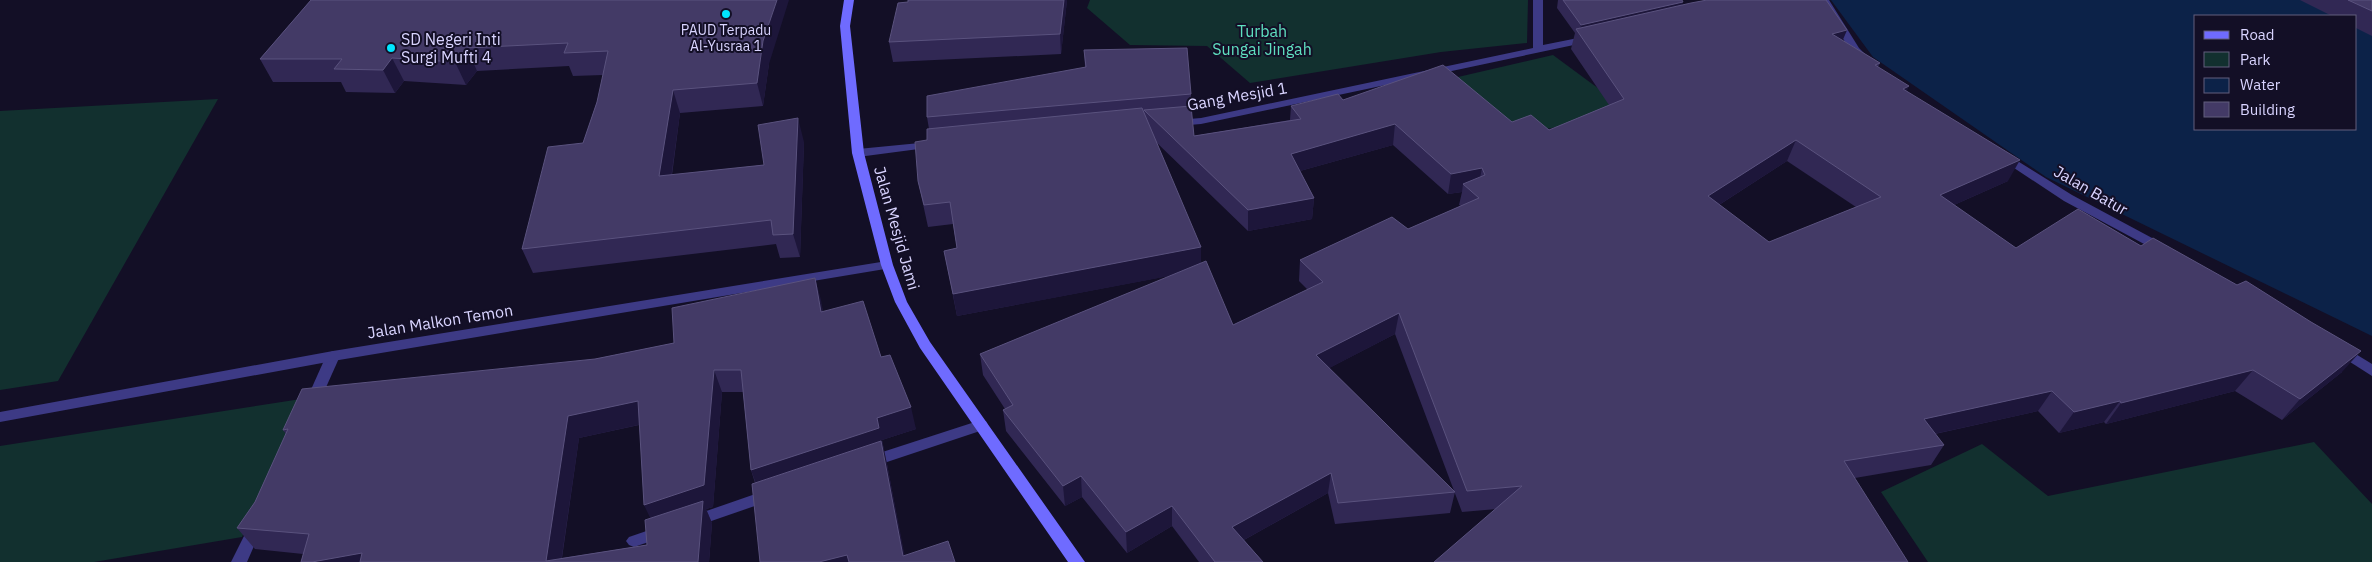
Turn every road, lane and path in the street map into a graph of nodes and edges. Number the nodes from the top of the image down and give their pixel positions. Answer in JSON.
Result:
{"nodes":[{"id":1,"x":848,"y":0,"type":"edge"},
{"id":2,"x":1538,"y":0,"type":"edge"},
{"id":3,"x":1824,"y":0,"type":"edge"},
{"id":4,"x":1600,"y":37,"type":"edge"},
{"id":5,"x":1538,"y":48,"type":"junction"},
{"id":6,"x":1874,"y":67,"type":"edge"},
{"id":7,"x":1163,"y":124,"type":"edge"},
{"id":8,"x":941,"y":144,"type":"edge"},
{"id":9,"x":1995,"y":151,"type":"edge"},
{"id":10,"x":858,"y":153,"type":"junction"},
{"id":11,"x":2173,"y":255,"type":"edge"},
{"id":12,"x":887,"y":264,"type":"junction"},
{"id":13,"x":2329,"y":342,"type":"edge"},
{"id":14,"x":333,"y":356,"type":"junction"},
{"id":15,"x":2372,"y":371,"type":"edge"},
{"id":16,"x":0,"y":417,"type":"edge"},
{"id":17,"x":304,"y":419,"type":"edge"},
{"id":18,"x":980,"y":425,"type":"junction"},
{"id":19,"x":859,"y":466,"type":"edge"},
{"id":20,"x":784,"y":490,"type":"edge"},
{"id":21,"x":260,"y":517,"type":"edge"},
{"id":22,"x":634,"y":541,"type":"dead end"},
{"id":23,"x":239,"y":562,"type":"edge"},
{"id":24,"x":1077,"y":562,"type":"edge"}],
"edges":[{"from":1,"to":10,"type":"main road","name":"Jalan Mesjid Jami"},
{"from":2,"to":5,"type":"street"},
{"from":3,"to":6,"type":"street"},
{"from":4,"to":5,"type":"street","name":"Gang Mesjid 1"},
{"from":5,"to":7,"type":"street","name":"Gang Mesjid 1"},
{"from":8,"to":10,"type":"street"},
{"from":9,"to":11,"type":"street","name":"Jalan Batur"},
{"from":10,"to":12,"type":"main road","name":"Jalan Mesjid Jami"},
{"from":12,"to":14,"type":"street","name":"Jalan Malkon Temon"},
{"from":12,"to":18,"type":"main road","name":"Jalan Mesjid Jami"},
{"from":13,"to":15,"type":"street"},
{"from":14,"to":16,"type":"street","name":"Jalan Malkon Temon"},
{"from":14,"to":17,"type":"street"},
{"from":18,"to":19,"type":"street"},
{"from":18,"to":24,"type":"main road","name":"Jalan Mesjid Jami"},
{"from":20,"to":22,"type":"street"},
{"from":21,"to":23,"type":"street"}]}
